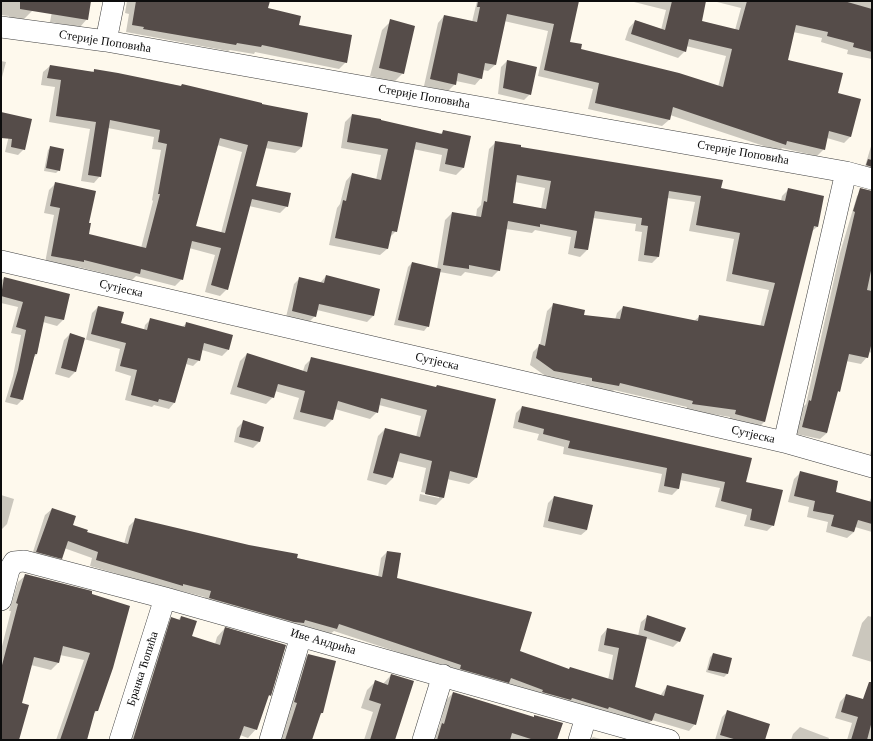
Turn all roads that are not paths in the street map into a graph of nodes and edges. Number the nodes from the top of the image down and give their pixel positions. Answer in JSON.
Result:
{"nodes":[{"id":1,"x":114,"y":1,"type":"edge"},
{"id":2,"x":1,"y":27,"type":"edge"},
{"id":3,"x":106,"y":41,"type":"junction"},
{"id":4,"x":846,"y":172,"type":"junction"},
{"id":5,"x":872,"y":179,"type":"edge"},
{"id":6,"x":1,"y":261,"type":"edge"},
{"id":7,"x":784,"y":442,"type":"junction"},
{"id":8,"x":872,"y":467,"type":"edge"},
{"id":9,"x":165,"y":598,"type":"junction"},
{"id":10,"x":1,"y":600,"type":"edge"},
{"id":11,"x":301,"y":636,"type":"junction"},
{"id":12,"x":442,"y":675,"type":"junction"},
{"id":13,"x":586,"y":717,"type":"junction"},
{"id":14,"x":120,"y":740,"type":"edge"},
{"id":15,"x":270,"y":740,"type":"edge"},
{"id":16,"x":423,"y":740,"type":"edge"},
{"id":17,"x":579,"y":740,"type":"edge"},
{"id":18,"x":669,"y":740,"type":"edge"}],
"edges":[{"from":1,"to":3,"type":"street"},
{"from":2,"to":3,"type":"street","name":"Стерије Поповића"},
{"from":3,"to":4,"type":"street","name":"Стерије Поповића"},
{"from":4,"to":5,"type":"street","name":"Стерије Поповића"},
{"from":4,"to":7,"type":"street"},
{"from":6,"to":7,"type":"street","name":"Сутјеска"},
{"from":7,"to":8,"type":"street","name":"Сутјеска"},
{"from":9,"to":10,"type":"street","name":"Иве Андрића"},
{"from":9,"to":11,"type":"street","name":"Иве Андрића"},
{"from":9,"to":14,"type":"street","name":"Бранка Ћопића"},
{"from":11,"to":12,"type":"street","name":"Иве Андрића"},
{"from":11,"to":15,"type":"street"},
{"from":12,"to":13,"type":"street","name":"Иве Андрића"},
{"from":12,"to":16,"type":"street"},
{"from":13,"to":17,"type":"street"},
{"from":13,"to":18,"type":"street","name":"Иве Андрића"}]}
